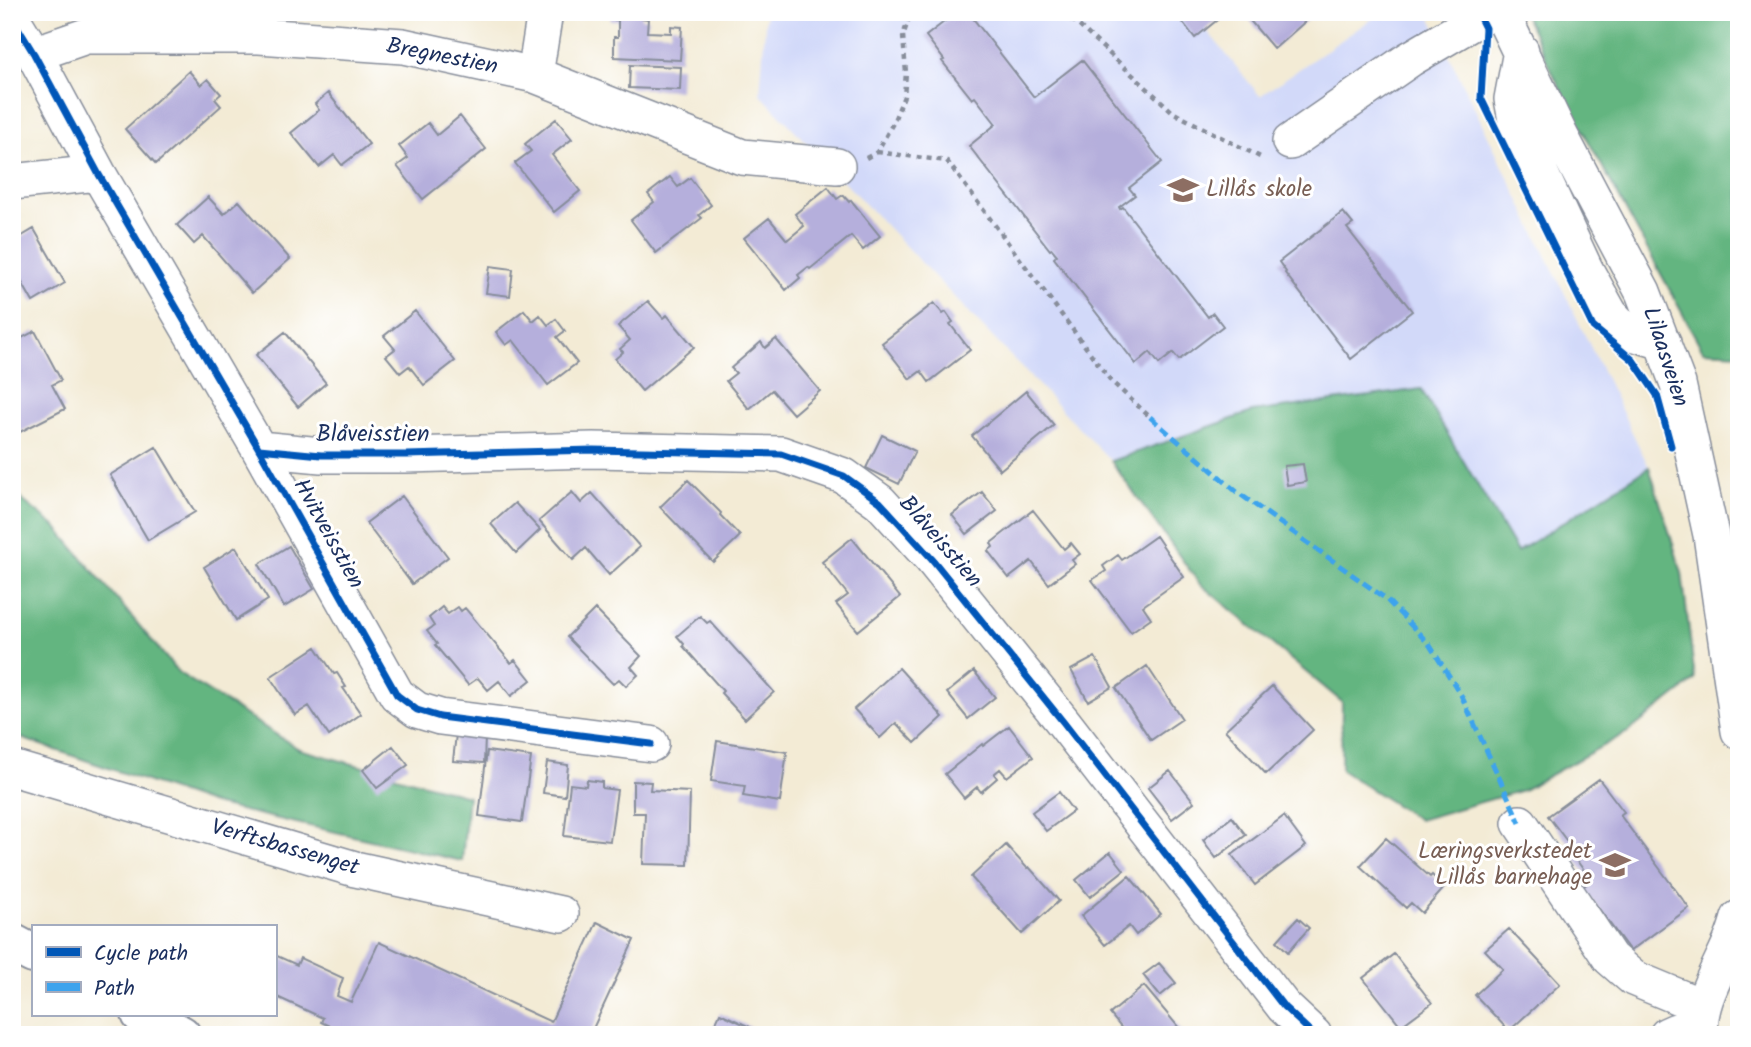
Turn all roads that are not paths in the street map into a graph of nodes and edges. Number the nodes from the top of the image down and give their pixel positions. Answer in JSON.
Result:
{"nodes":[{"id":1,"x":545,"y":12,"type":"edge"},
{"id":2,"x":1490,"y":12,"type":"edge"},
{"id":3,"x":1501,"y":12,"type":"edge"},
{"id":4,"x":12,"y":18,"type":"edge"},
{"id":5,"x":34,"y":54,"type":"junction"},
{"id":6,"x":536,"y":75,"type":"junction"},
{"id":7,"x":1290,"y":142,"type":"road end"},
{"id":8,"x":837,"y":166,"type":"road end"},
{"id":9,"x":98,"y":173,"type":"junction"},
{"id":10,"x":12,"y":182,"type":"edge"},
{"id":11,"x":259,"y":449,"type":"junction"},
{"id":12,"x":1725,"y":536,"type":"edge"},
{"id":13,"x":1739,"y":731,"type":"edge"},
{"id":14,"x":651,"y":744,"type":"dead end"},
{"id":15,"x":12,"y":768,"type":"edge"},
{"id":16,"x":1520,"y":823,"type":"dead end"},
{"id":17,"x":561,"y":914,"type":"dead end"},
{"id":18,"x":1739,"y":918,"type":"edge"},
{"id":19,"x":12,"y":943,"type":"edge"},
{"id":20,"x":32,"y":953,"type":"edge"},
{"id":21,"x":145,"y":1016,"type":"edge"},
{"id":22,"x":1693,"y":1027,"type":"edge"},
{"id":23,"x":180,"y":1035,"type":"edge"},
{"id":24,"x":1314,"y":1035,"type":"edge"}],
"edges":[{"from":1,"to":6,"type":"street"},
{"from":2,"to":7,"type":"street"},
{"from":3,"to":12,"type":"street","name":"Lilaasveien"},
{"from":4,"to":5,"type":"street","name":"Hvitveisstien"},
{"from":5,"to":6,"type":"street","name":"Bregnestien"},
{"from":5,"to":9,"type":"street","name":"Hvitveisstien"},
{"from":6,"to":8,"type":"street","name":"Bregnestien"},
{"from":9,"to":10,"type":"street"},
{"from":9,"to":11,"type":"street","name":"Hvitveisstien"},
{"from":11,"to":14,"type":"street","name":"Hvitveisstien"},
{"from":11,"to":24,"type":"street","name":"Blåveisstien"},
{"from":12,"to":13,"type":"street","name":"Lilaasveien"},
{"from":15,"to":17,"type":"street","name":"Verftsbassenget"},
{"from":16,"to":22,"type":"street"},
{"from":18,"to":22,"type":"street"},
{"from":19,"to":20,"type":"main road"},
{"from":21,"to":23,"type":"main road"}]}
